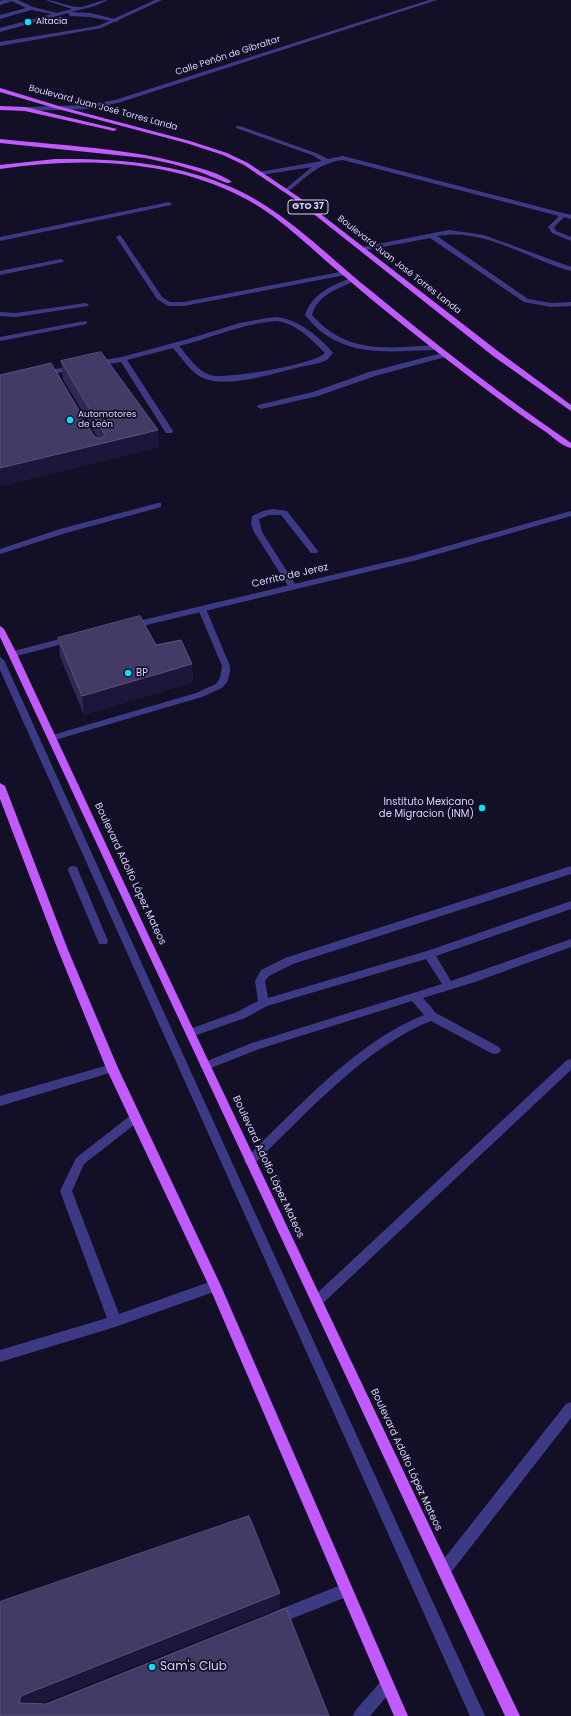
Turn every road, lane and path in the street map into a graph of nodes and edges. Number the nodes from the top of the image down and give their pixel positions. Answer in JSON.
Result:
{"nodes":[{"id":1,"x":13,"y":0,"type":"edge"},
{"id":2,"x":48,"y":0,"type":"edge"},
{"id":3,"x":105,"y":0,"type":"edge"},
{"id":4,"x":159,"y":0,"type":"edge"},
{"id":5,"x":434,"y":0,"type":"edge"},
{"id":6,"x":0,"y":3,"type":"edge"},
{"id":7,"x":31,"y":8,"type":"junction"},
{"id":8,"x":78,"y":9,"type":"junction"},
{"id":9,"x":56,"y":14,"type":"junction"},
{"id":10,"x":0,"y":17,"type":"edge"},
{"id":11,"x":116,"y":20,"type":"junction"},
{"id":12,"x":0,"y":30,"type":"edge"},
{"id":13,"x":0,"y":44,"type":"edge"},
{"id":14,"x":0,"y":90,"type":"edge"},
{"id":15,"x":0,"y":108,"type":"edge"},
{"id":16,"x":60,"y":108,"type":"junction"},
{"id":17,"x":24,"y":109,"type":"junction"},
{"id":18,"x":238,"y":127,"type":"dead end"},
{"id":19,"x":0,"y":141,"type":"edge"},
{"id":20,"x":188,"y":142,"type":"junction"},
{"id":21,"x":327,"y":161,"type":"junction"},
{"id":22,"x":320,"y":164,"type":"junction"},
{"id":23,"x":0,"y":167,"type":"edge"},
{"id":24,"x":261,"y":173,"type":"junction"},
{"id":25,"x":286,"y":191,"type":"junction"},
{"id":26,"x":169,"y":204,"type":"dead end"},
{"id":27,"x":276,"y":215,"type":"junction"},
{"id":28,"x":563,"y":215,"type":"junction"},
{"id":29,"x":571,"y":217,"type":"edge"},
{"id":30,"x":432,"y":236,"type":"junction"},
{"id":31,"x":119,"y":237,"type":"dead end"},
{"id":32,"x":0,"y":239,"type":"edge"},
{"id":33,"x":571,"y":240,"type":"edge"},
{"id":34,"x":362,"y":249,"type":"junction"},
{"id":35,"x":61,"y":260,"type":"dead end"},
{"id":36,"x":571,"y":269,"type":"edge"},
{"id":37,"x":0,"y":273,"type":"edge"},
{"id":38,"x":345,"y":273,"type":"junction"},
{"id":39,"x":352,"y":280,"type":"junction"},
{"id":40,"x":571,"y":304,"type":"edge"},
{"id":41,"x":86,"y":305,"type":"dead end"},
{"id":42,"x":0,"y":314,"type":"edge"},
{"id":43,"x":85,"y":323,"type":"dead end"},
{"id":44,"x":0,"y":339,"type":"edge"},
{"id":45,"x":174,"y":345,"type":"junction"},
{"id":46,"x":436,"y":347,"type":"junction"},
{"id":47,"x":446,"y":354,"type":"junction"},
{"id":48,"x":123,"y":360,"type":"junction"},
{"id":49,"x":38,"y":374,"type":"edge"},
{"id":50,"x":261,"y":407,"type":"dead end"},
{"id":51,"x":571,"y":409,"type":"edge"},
{"id":52,"x":169,"y":430,"type":"dead end"},
{"id":53,"x":571,"y":446,"type":"edge"},
{"id":54,"x":158,"y":505,"type":"dead end"},
{"id":55,"x":571,"y":513,"type":"edge"},
{"id":56,"x":314,"y":551,"type":"dead end"},
{"id":57,"x":0,"y":552,"type":"edge"},
{"id":58,"x":294,"y":587,"type":"junction"},
{"id":59,"x":202,"y":608,"type":"junction"},
{"id":60,"x":125,"y":627,"type":"edge"},
{"id":61,"x":0,"y":629,"type":"edge"},
{"id":62,"x":78,"y":638,"type":"edge"},
{"id":63,"x":13,"y":654,"type":"junction"},
{"id":64,"x":0,"y":660,"type":"edge"},
{"id":65,"x":52,"y":738,"type":"junction"},
{"id":66,"x":0,"y":786,"type":"edge"},
{"id":67,"x":72,"y":870,"type":"dead end"},
{"id":68,"x":571,"y":870,"type":"edge"},
{"id":69,"x":571,"y":905,"type":"edge"},
{"id":70,"x":103,"y":941,"type":"dead end"},
{"id":71,"x":571,"y":943,"type":"edge"},
{"id":72,"x":429,"y":954,"type":"junction"},
{"id":73,"x":449,"y":986,"type":"junction"},
{"id":74,"x":415,"y":997,"type":"junction"},
{"id":75,"x":264,"y":1003,"type":"junction"},
{"id":76,"x":432,"y":1016,"type":"junction"},
{"id":77,"x":191,"y":1033,"type":"junction"},
{"id":78,"x":495,"y":1050,"type":"dead end"},
{"id":79,"x":571,"y":1063,"type":"edge"},
{"id":80,"x":206,"y":1066,"type":"junction"},
{"id":81,"x":112,"y":1068,"type":"junction"},
{"id":82,"x":0,"y":1101,"type":"edge"},
{"id":83,"x":135,"y":1118,"type":"junction"},
{"id":84,"x":250,"y":1161,"type":"junction"},
{"id":85,"x":215,"y":1286,"type":"junction"},
{"id":86,"x":317,"y":1301,"type":"junction"},
{"id":87,"x":115,"y":1321,"type":"junction"},
{"id":88,"x":0,"y":1356,"type":"edge"},
{"id":89,"x":571,"y":1408,"type":"edge"},
{"id":90,"x":444,"y":1570,"type":"junction"},
{"id":91,"x":346,"y":1590,"type":"junction"},
{"id":92,"x":266,"y":1622,"type":"edge"},
{"id":93,"x":387,"y":1685,"type":"junction"},
{"id":94,"x":360,"y":1716,"type":"edge"},
{"id":95,"x":401,"y":1716,"type":"edge"},
{"id":96,"x":478,"y":1716,"type":"edge"},
{"id":97,"x":513,"y":1716,"type":"edge"}],
"edges":[{"from":1,"to":6,"type":"street"},
{"from":1,"to":7,"type":"street"},
{"from":2,"to":8,"type":"street"},
{"from":3,"to":8,"type":"street"},
{"from":4,"to":11,"type":"street"},
{"from":5,"to":16,"type":"street","name":"Calle Peñón de Gibraltar"},
{"from":7,"to":9,"type":"street"},
{"from":7,"to":10,"type":"street"},
{"from":8,"to":9,"type":"street"},
{"from":9,"to":11,"type":"street"},
{"from":9,"to":12,"type":"street"},
{"from":11,"to":13,"type":"street"},
{"from":14,"to":16,"type":"main road","name":"Boulevard Juan José Torres Landa","number":"GTO 37"},
{"from":15,"to":17,"type":"main road"},
{"from":16,"to":17,"type":"street","name":"Calle Peñón de Gibraltar"},
{"from":16,"to":20,"type":"main road","name":"Boulevard Juan José Torres Landa","number":"GTO 37"},
{"from":17,"to":20,"type":"main road"},
{"from":18,"to":21,"type":"street"},
{"from":19,"to":27,"type":"main road"},
{"from":20,"to":24,"type":"main road","name":"Boulevard Juan José Torres Landa","number":"GTO 37"},
{"from":21,"to":22,"type":"street"},
{"from":21,"to":28,"type":"street"},
{"from":22,"to":24,"type":"street"},
{"from":22,"to":25,"type":"street"},
{"from":23,"to":27,"type":"main road","number":"GTO 37"},
{"from":24,"to":25,"type":"main road","name":"Boulevard Juan José Torres Landa","number":"GTO 37"},
{"from":25,"to":34,"type":"main road","name":"Boulevard Juan José Torres Landa","number":"GTO 37"},
{"from":26,"to":32,"type":"street"},
{"from":27,"to":38,"type":"main road","number":"GTO 37"},
{"from":28,"to":29,"type":"street"},
{"from":28,"to":33,"type":"street"},
{"from":30,"to":34,"type":"street"},
{"from":30,"to":36,"type":"street"},
{"from":30,"to":40,"type":"street"},
{"from":31,"to":38,"type":"street"},
{"from":34,"to":51,"type":"main road","name":"Boulevard Juan José Torres Landa","number":"GTO 37"},
{"from":35,"to":37,"type":"street"},
{"from":38,"to":39,"type":"main road","number":"GTO 37"},
{"from":39,"to":46,"type":"main road","number":"GTO 37"},
{"from":39,"to":46,"type":"street"},
{"from":41,"to":42,"type":"street"},
{"from":43,"to":44,"type":"street"},
{"from":45,"to":45,"type":"street"},
{"from":45,"to":48,"type":"street"},
{"from":46,"to":47,"type":"main road","number":"GTO 37"},
{"from":47,"to":50,"type":"street"},
{"from":47,"to":53,"type":"main road","number":"GTO 37"},
{"from":48,"to":49,"type":"street"},
{"from":48,"to":52,"type":"street"},
{"from":54,"to":57,"type":"street"},
{"from":55,"to":58,"type":"street","name":"Cerrito de Jerez"},
{"from":56,"to":58,"type":"street"},
{"from":58,"to":59,"type":"street","name":"Cerrito de Jerez"},
{"from":59,"to":60,"type":"street","name":"Cerrito de Jerez"},
{"from":59,"to":65,"type":"street"},
{"from":61,"to":63,"type":"main road","name":"Boulevard Adolfo López Mateos"},
{"from":62,"to":63,"type":"street"},
{"from":63,"to":65,"type":"main road","name":"Boulevard Adolfo López Mateos"},
{"from":64,"to":96,"type":"street"},
{"from":65,"to":77,"type":"main road","name":"Boulevard Adolfo López Mateos"},
{"from":66,"to":81,"type":"main road"},
{"from":67,"to":70,"type":"street"},
{"from":68,"to":75,"type":"street"},
{"from":69,"to":72,"type":"street"},
{"from":71,"to":73,"type":"street"},
{"from":72,"to":73,"type":"street"},
{"from":72,"to":75,"type":"street"},
{"from":73,"to":74,"type":"street"},
{"from":74,"to":76,"type":"street"},
{"from":74,"to":80,"type":"street"},
{"from":75,"to":77,"type":"street"},
{"from":76,"to":78,"type":"street"},
{"from":76,"to":84,"type":"street"},
{"from":77,"to":80,"type":"main road","name":"Boulevard Adolfo López Mateos"},
{"from":79,"to":86,"type":"street"},
{"from":80,"to":84,"type":"main road","name":"Boulevard Adolfo López Mateos"},
{"from":81,"to":82,"type":"street"},
{"from":81,"to":83,"type":"main road"},
{"from":83,"to":85,"type":"main road"},
{"from":83,"to":87,"type":"street"},
{"from":84,"to":86,"type":"main road","name":"Boulevard Adolfo López Mateos"},
{"from":85,"to":87,"type":"street"},
{"from":85,"to":91,"type":"main road"},
{"from":86,"to":90,"type":"main road","name":"Boulevard Adolfo López Mateos"},
{"from":87,"to":88,"type":"street"},
{"from":89,"to":90,"type":"street"},
{"from":90,"to":97,"type":"main road","name":"Boulevard Adolfo López Mateos"},
{"from":91,"to":92,"type":"street"},
{"from":91,"to":93,"type":"main road"},
{"from":93,"to":94,"type":"street"},
{"from":93,"to":95,"type":"main road"}]}
